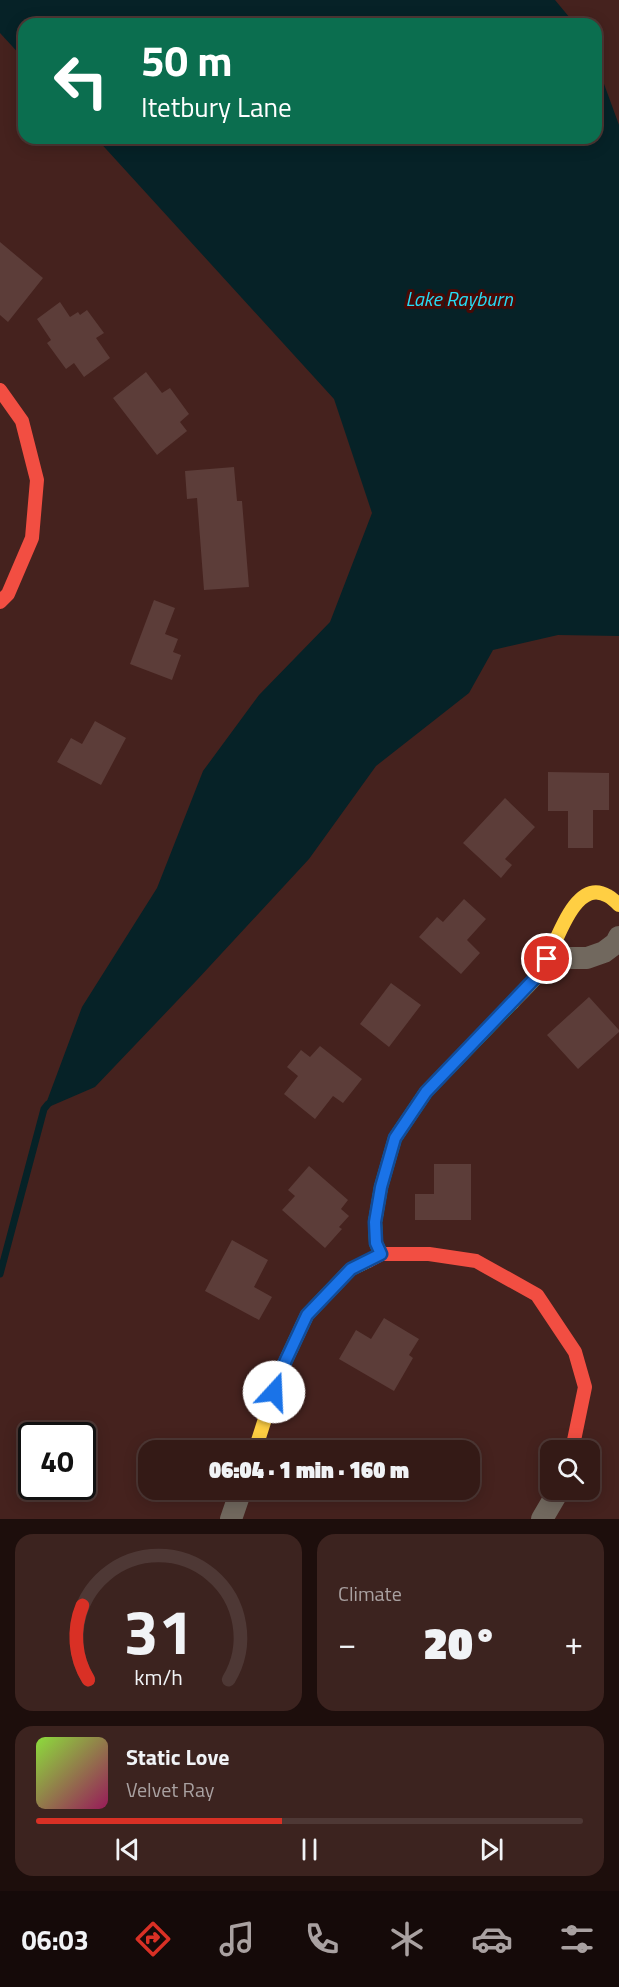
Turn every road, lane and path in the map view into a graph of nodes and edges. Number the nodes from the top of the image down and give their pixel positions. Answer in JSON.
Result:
{"nodes":[{"id":1,"x":0,"y":390,"type":"edge"},
{"id":2,"x":0,"y":602,"type":"edge"},
{"id":3,"x":619,"y":906,"type":"edge"},
{"id":4,"x":619,"y":937,"type":"edge"},
{"id":5,"x":541,"y":972,"type":"junction"},
{"id":6,"x":381,"y":1254,"type":"junction"},
{"id":7,"x":258,"y":1440,"type":"edge"},
{"id":8,"x":574,"y":1440,"type":"edge"},
{"id":9,"x":238,"y":1500,"type":"edge"},
{"id":10,"x":553,"y":1500,"type":"edge"},
{"id":11,"x":231,"y":1519,"type":"edge"},
{"id":12,"x":542,"y":1519,"type":"edge"}],
"edges":[{"from":1,"to":2,"type":"street"},
{"from":3,"to":5,"type":"street"},
{"from":4,"to":5,"type":"street"},
{"from":5,"to":6,"type":"street"},
{"from":6,"to":7,"type":"street"},
{"from":6,"to":8,"type":"street"},
{"from":9,"to":11,"type":"street"},
{"from":10,"to":12,"type":"street"}]}
